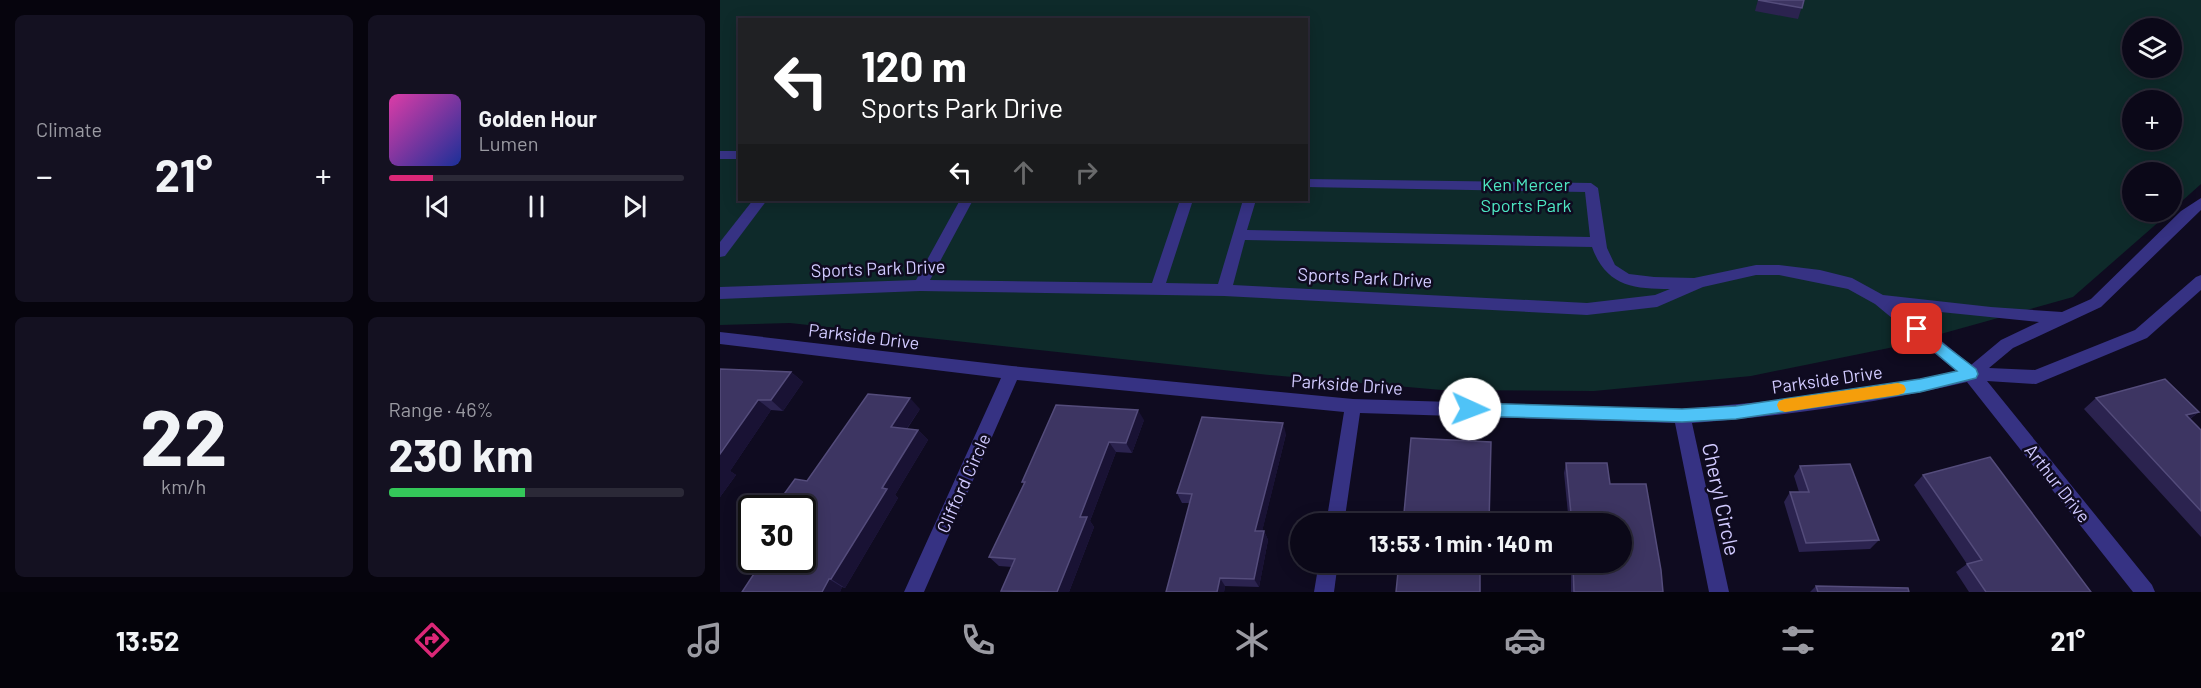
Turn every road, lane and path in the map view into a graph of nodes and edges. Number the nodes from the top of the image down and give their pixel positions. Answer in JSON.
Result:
{"nodes":[{"id":1,"x":720,"y":155,"type":"edge"},
{"id":2,"x":738,"y":155,"type":"edge"},
{"id":3,"x":1308,"y":183,"type":"edge"},
{"id":4,"x":759,"y":201,"type":"edge"},
{"id":5,"x":965,"y":201,"type":"edge"},
{"id":6,"x":1186,"y":201,"type":"edge"},
{"id":7,"x":1249,"y":201,"type":"edge"},
{"id":8,"x":2201,"y":203,"type":"edge"},
{"id":9,"x":1239,"y":235,"type":"junction"},
{"id":10,"x":1598,"y":242,"type":"junction"},
{"id":11,"x":720,"y":252,"type":"edge"},
{"id":12,"x":2201,"y":281,"type":"edge"},
{"id":13,"x":1700,"y":282,"type":"junction"},
{"id":14,"x":920,"y":285,"type":"junction"},
{"id":15,"x":1157,"y":289,"type":"junction"},
{"id":16,"x":1224,"y":290,"type":"junction"},
{"id":17,"x":720,"y":293,"type":"edge"},
{"id":18,"x":1880,"y":300,"type":"junction"},
{"id":19,"x":2064,"y":317,"type":"junction"},
{"id":20,"x":720,"y":338,"type":"edge"},
{"id":21,"x":1011,"y":373,"type":"junction"},
{"id":22,"x":1971,"y":374,"type":"junction"},
{"id":23,"x":1353,"y":406,"type":"junction"},
{"id":24,"x":1682,"y":416,"type":"junction"},
{"id":25,"x":1337,"y":513,"type":"edge"},
{"id":26,"x":1327,"y":573,"type":"edge"},
{"id":27,"x":914,"y":592,"type":"edge"},
{"id":28,"x":1324,"y":592,"type":"edge"},
{"id":29,"x":1719,"y":592,"type":"edge"},
{"id":30,"x":2145,"y":592,"type":"edge"}],
"edges":[{"from":1,"to":2,"type":"street"},
{"from":3,"to":10,"type":"street"},
{"from":4,"to":11,"type":"street"},
{"from":5,"to":14,"type":"street"},
{"from":6,"to":15,"type":"street"},
{"from":7,"to":9,"type":"street"},
{"from":8,"to":19,"type":"street","name":"Parkside Drive"},
{"from":9,"to":10,"type":"street"},
{"from":9,"to":16,"type":"street"},
{"from":10,"to":13,"type":"street"},
{"from":12,"to":22,"type":"street","name":"Parkside Drive"},
{"from":13,"to":16,"type":"street","name":"Sports Park Drive"},
{"from":13,"to":18,"type":"street","name":"Sports Park Drive"},
{"from":14,"to":15,"type":"street","name":"Sports Park Drive"},
{"from":14,"to":17,"type":"street","name":"Sports Park Drive"},
{"from":15,"to":16,"type":"street","name":"Sports Park Drive"},
{"from":18,"to":19,"type":"street"},
{"from":18,"to":22,"type":"street","name":"Sports Park Drive"},
{"from":19,"to":22,"type":"street","name":"Parkside Drive"},
{"from":20,"to":21,"type":"street","name":"Parkside Drive"},
{"from":21,"to":23,"type":"street","name":"Parkside Drive"},
{"from":21,"to":27,"type":"street","name":"Clifford Circle"},
{"from":22,"to":24,"type":"street","name":"Parkside Drive"},
{"from":22,"to":30,"type":"street","name":"Arthur Drive"},
{"from":23,"to":24,"type":"street","name":"Parkside Drive"},
{"from":23,"to":25,"type":"street"},
{"from":24,"to":29,"type":"street","name":"Cheryl Circle"},
{"from":26,"to":28,"type":"street"}]}
